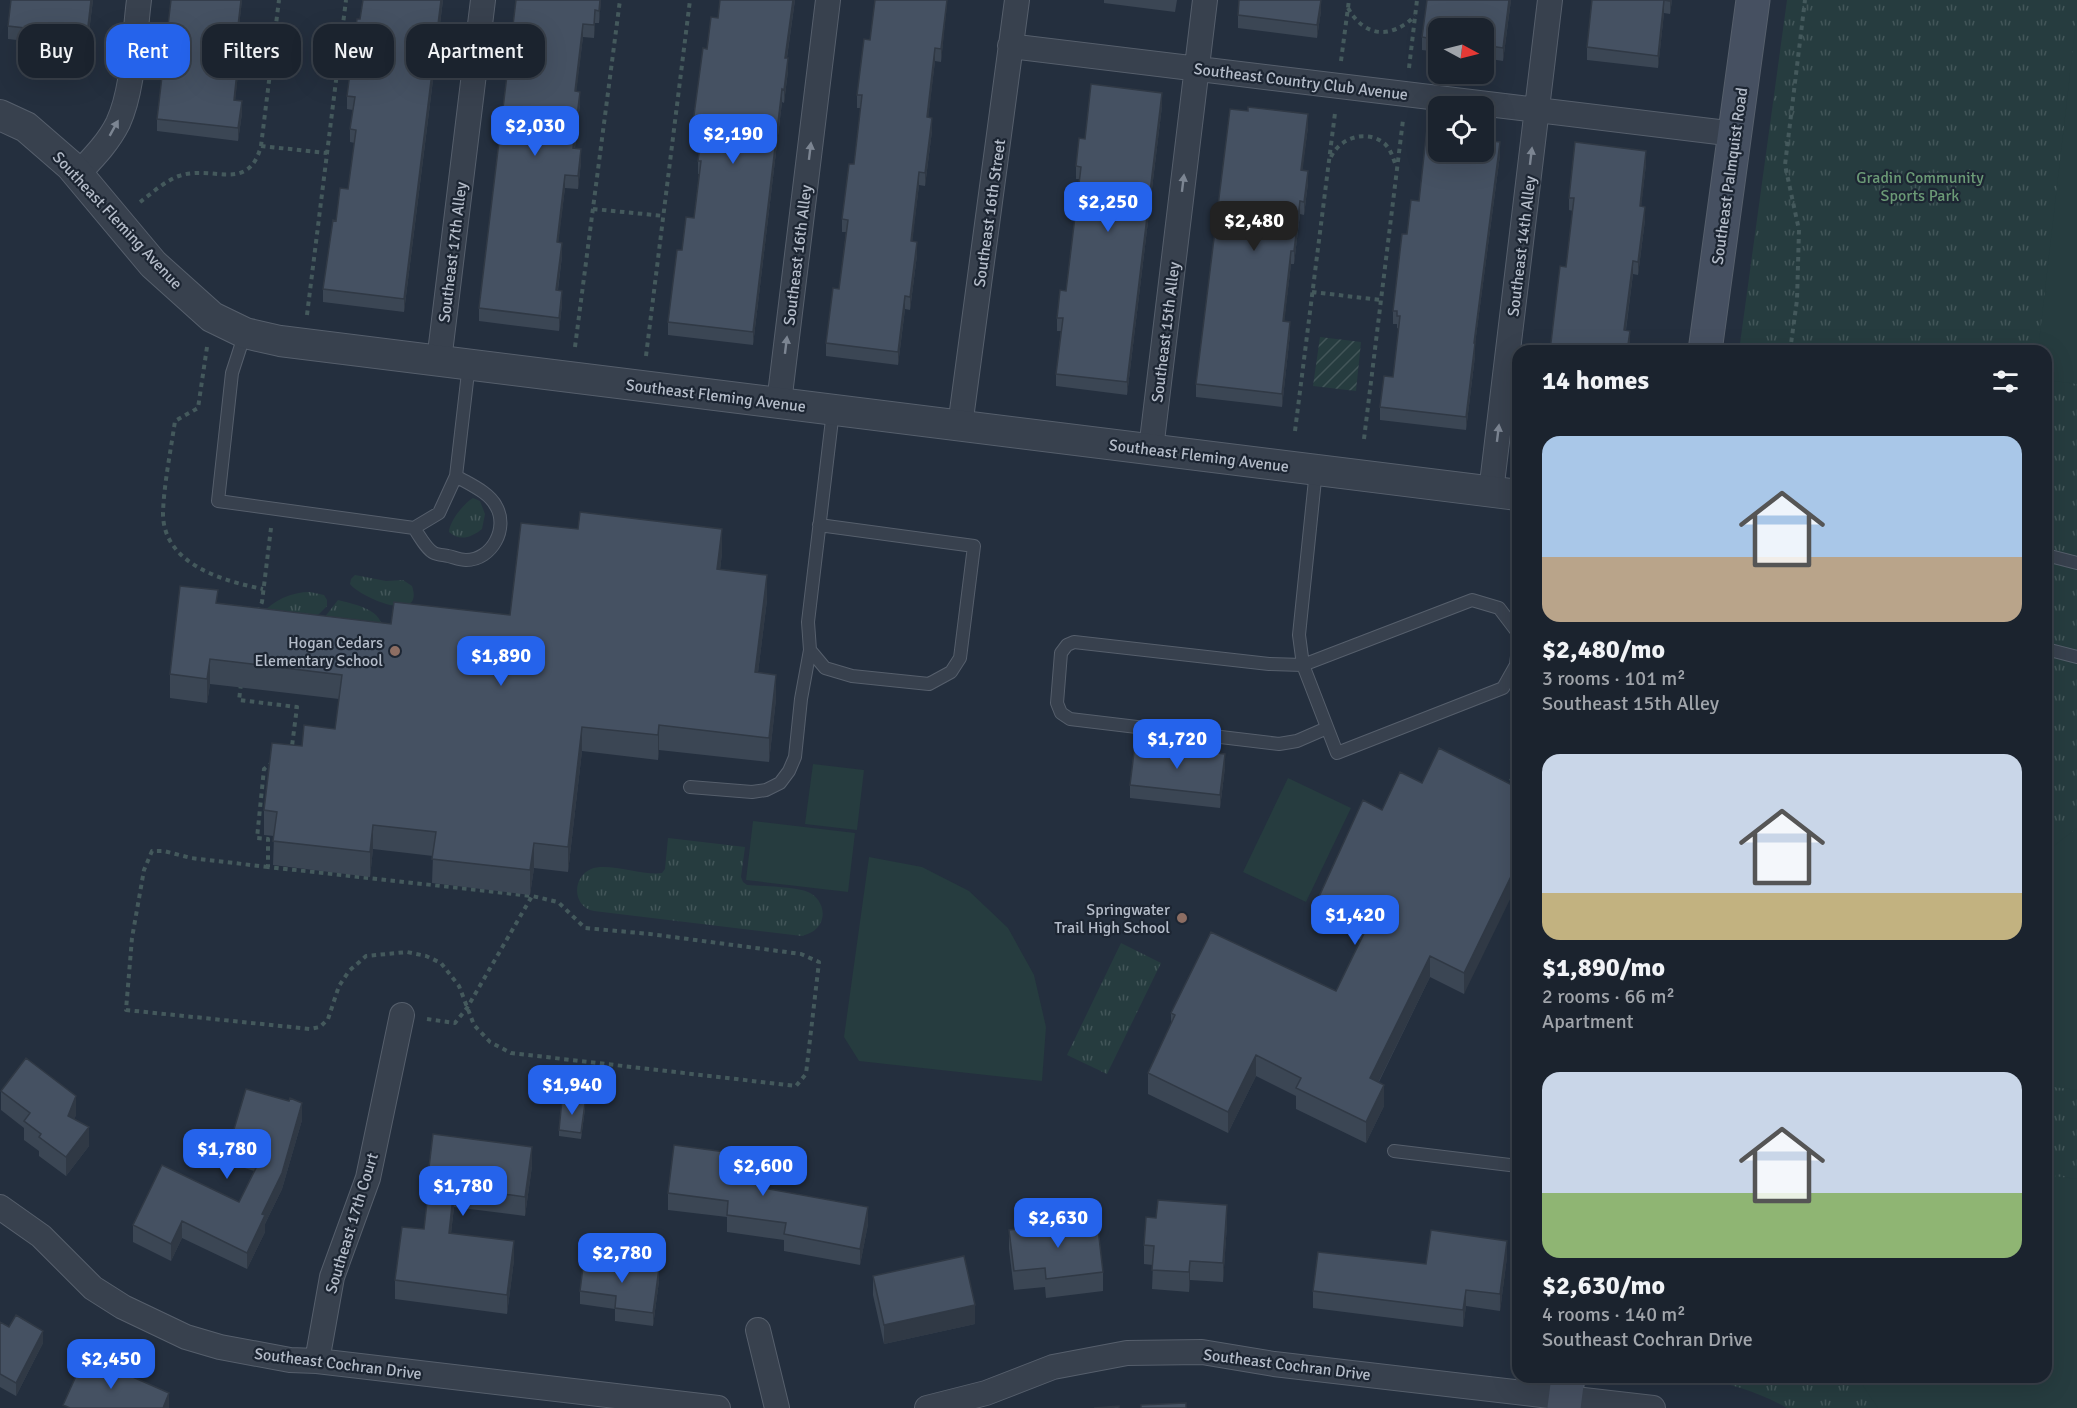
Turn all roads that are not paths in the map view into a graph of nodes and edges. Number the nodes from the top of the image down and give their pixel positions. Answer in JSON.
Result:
{"nodes":[{"id":1,"x":139,"y":0,"type":"edge"},
{"id":2,"x":483,"y":0,"type":"edge"},
{"id":3,"x":828,"y":0,"type":"edge"},
{"id":4,"x":1017,"y":0,"type":"edge"},
{"id":5,"x":1205,"y":0,"type":"edge"},
{"id":6,"x":1551,"y":0,"type":"edge"},
{"id":7,"x":1753,"y":0,"type":"edge"},
{"id":8,"x":1010,"y":46,"type":"junction"},
{"id":9,"x":1197,"y":69,"type":"junction"},
{"id":10,"x":1537,"y":110,"type":"junction"},
{"id":11,"x":0,"y":115,"type":"edge"},
{"id":12,"x":1735,"y":134,"type":"junction"},
{"id":13,"x":78,"y":174,"type":"junction"},
{"id":14,"x":245,"y":333,"type":"junction"},
{"id":15,"x":1517,"y":345,"type":"edge"},
{"id":16,"x":1707,"y":345,"type":"edge"},
{"id":17,"x":439,"y":360,"type":"junction"},
{"id":18,"x":469,"y":364,"type":"junction"},
{"id":19,"x":779,"y":403,"type":"junction"},
{"id":20,"x":1512,"y":409,"type":"edge"},
{"id":21,"x":834,"y":410,"type":"junction"},
{"id":22,"x":960,"y":426,"type":"junction"},
{"id":23,"x":1151,"y":449,"type":"junction"},
{"id":24,"x":1316,"y":470,"type":"junction"},
{"id":25,"x":456,"y":476,"type":"junction"},
{"id":26,"x":1505,"y":493,"type":"edge"},
{"id":27,"x":819,"y":525,"type":"junction"},
{"id":28,"x":414,"y":528,"type":"junction"},
{"id":29,"x":2052,"y":557,"type":"edge"},
{"id":30,"x":2077,"y":563,"type":"edge"},
{"id":31,"x":1512,"y":625,"type":"edge"},
{"id":32,"x":810,"y":650,"type":"junction"},
{"id":33,"x":2052,"y":651,"type":"edge"},
{"id":34,"x":2077,"y":657,"type":"edge"},
{"id":35,"x":1303,"y":665,"type":"junction"},
{"id":36,"x":1512,"y":672,"type":"edge"},
{"id":37,"x":1327,"y":728,"type":"junction"},
{"id":38,"x":690,"y":787,"type":"dead end"},
{"id":39,"x":402,"y":1015,"type":"road end"},
{"id":40,"x":1394,"y":1151,"type":"dead end"},
{"id":41,"x":1512,"y":1165,"type":"edge"},
{"id":42,"x":0,"y":1207,"type":"edge"},
{"id":43,"x":758,"y":1330,"type":"dead end"},
{"id":44,"x":317,"y":1361,"type":"junction"},
{"id":45,"x":1566,"y":1394,"type":"edge"},
{"id":46,"x":718,"y":1408,"type":"edge"},
{"id":47,"x":777,"y":1408,"type":"edge"},
{"id":48,"x":927,"y":1408,"type":"edge"},
{"id":49,"x":1653,"y":1408,"type":"edge"}],
"edges":[{"from":13,"to":1,"type":"street","one_way":true},
{"from":2,"to":17,"type":"street","name":"Southeast 17th Alley"},
{"from":19,"to":3,"type":"street","name":"Southeast 16th Alley","one_way":true},
{"from":4,"to":8,"type":"street","name":"Southeast 16th Street"},
{"from":5,"to":9,"type":"street","name":"Southeast 15th Alley"},
{"from":6,"to":10,"type":"street","name":"Southeast 14th Alley"},
{"from":7,"to":12,"type":"main road","name":"Southeast Palmquist Road"},
{"from":8,"to":9,"type":"street","name":"Southeast Country Club Avenue"},
{"from":8,"to":22,"type":"street","name":"Southeast 16th Street"},
{"from":9,"to":10,"type":"street","name":"Southeast Country Club Avenue"},
{"from":23,"to":9,"type":"street","name":"Southeast 15th Alley","one_way":true},
{"from":10,"to":12,"type":"street","name":"Southeast Country Club Avenue"},
{"from":15,"to":10,"type":"street","name":"Southeast 14th Alley","one_way":true},
{"from":11,"to":13,"type":"street","name":"Southeast Fleming Avenue"},
{"from":12,"to":16,"type":"main road","name":"Southeast Palmquist Road"},
{"from":13,"to":14,"type":"street","name":"Southeast Fleming Avenue"},
{"from":14,"to":17,"type":"street","name":"Southeast Fleming Avenue"},
{"from":14,"to":28,"type":"lane"},
{"from":17,"to":18,"type":"street","name":"Southeast Fleming Avenue"},
{"from":18,"to":19,"type":"street","name":"Southeast Fleming Avenue"},
{"from":18,"to":25,"type":"lane"},
{"from":19,"to":21,"type":"street","name":"Southeast Fleming Avenue"},
{"from":26,"to":20,"type":"street","name":"Southeast 14th Alley","one_way":true},
{"from":21,"to":22,"type":"street","name":"Southeast Fleming Avenue"},
{"from":21,"to":27,"type":"lane"},
{"from":22,"to":23,"type":"street","name":"Southeast Fleming Avenue"},
{"from":23,"to":24,"type":"street","name":"Southeast Fleming Avenue"},
{"from":24,"to":26,"type":"street","name":"Southeast Fleming Avenue"},
{"from":24,"to":35,"type":"lane"},
{"from":25,"to":28,"type":"lane"},
{"from":25,"to":28,"type":"lane"},
{"from":27,"to":32,"type":"lane"},
{"from":27,"to":32,"type":"lane"},
{"from":29,"to":30,"type":"lane"},
{"from":31,"to":35,"type":"lane"},
{"from":32,"to":38,"type":"lane"},
{"from":33,"to":34,"type":"lane"},
{"from":35,"to":37,"type":"lane"},
{"from":35,"to":37,"type":"lane"},
{"from":36,"to":37,"type":"lane"},
{"from":39,"to":44,"type":"street","name":"Southeast 17th Court"},
{"from":40,"to":41,"type":"lane"},
{"from":42,"to":44,"type":"street","name":"Southeast Cochran Drive"},
{"from":43,"to":47,"type":"street"},
{"from":44,"to":46,"type":"street","name":"Southeast Cochran Drive"},
{"from":45,"to":48,"type":"street","name":"Southeast Cochran Drive"},
{"from":45,"to":49,"type":"street","name":"Southeast Cochran Drive"}]}
